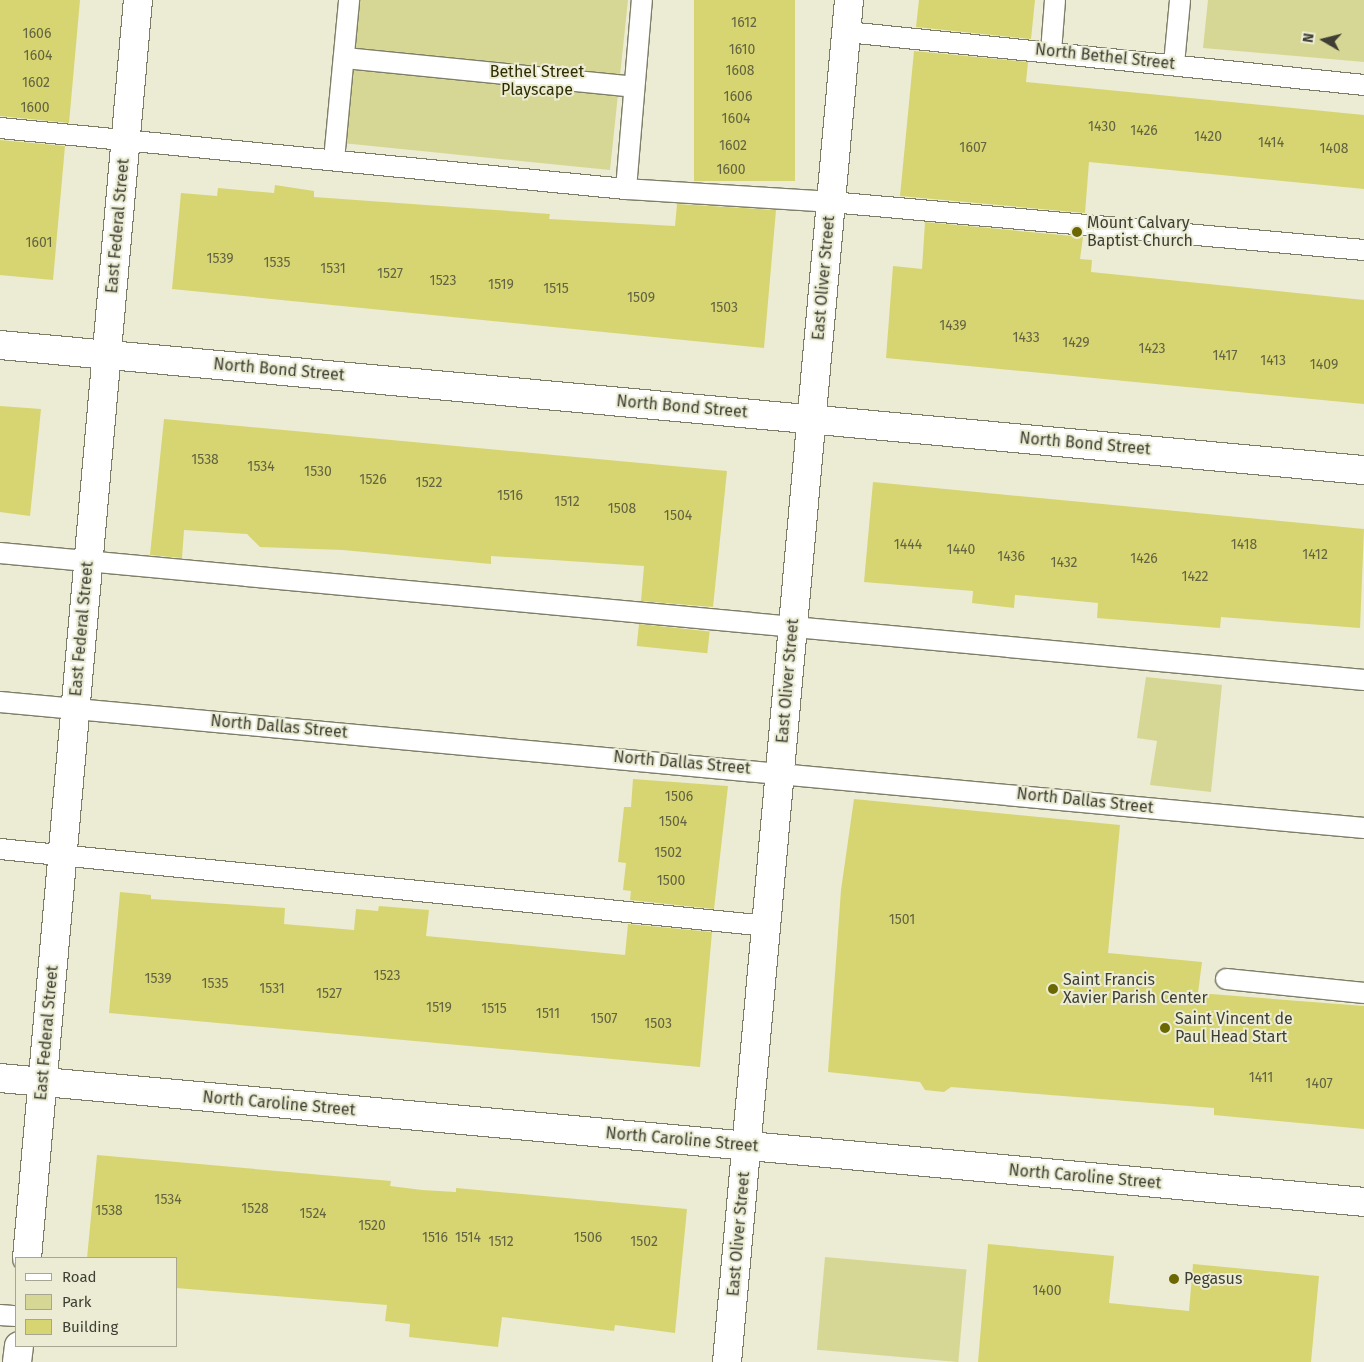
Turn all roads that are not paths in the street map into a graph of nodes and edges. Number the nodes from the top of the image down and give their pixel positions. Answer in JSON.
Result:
{"nodes":[{"id":1,"x":138,"y":0,"type":"edge"},
{"id":2,"x":349,"y":0,"type":"edge"},
{"id":3,"x":642,"y":0,"type":"edge"},
{"id":4,"x":849,"y":0,"type":"edge"},
{"id":5,"x":1055,"y":0,"type":"edge"},
{"id":6,"x":1180,"y":0,"type":"edge"},
{"id":7,"x":846,"y":32,"type":"junction"},
{"id":8,"x":1051,"y":52,"type":"junction"},
{"id":9,"x":345,"y":58,"type":"junction"},
{"id":10,"x":1174,"y":64,"type":"junction"},
{"id":11,"x":1364,"y":85,"type":"edge"},
{"id":12,"x":634,"y":87,"type":"junction"},
{"id":13,"x":0,"y":128,"type":"edge"},
{"id":14,"x":125,"y":141,"type":"junction"},
{"id":15,"x":334,"y":160,"type":"junction"},
{"id":16,"x":626,"y":189,"type":"junction"},
{"id":17,"x":831,"y":202,"type":"junction"},
{"id":18,"x":1364,"y":250,"type":"edge"},
{"id":19,"x":0,"y":344,"type":"edge"},
{"id":20,"x":107,"y":354,"type":"junction"},
{"id":21,"x":812,"y":419,"type":"junction"},
{"id":22,"x":1364,"y":470,"type":"edge"},
{"id":23,"x":0,"y":553,"type":"edge"},
{"id":24,"x":88,"y":561,"type":"junction"},
{"id":25,"x":793,"y":625,"type":"junction"},
{"id":26,"x":1364,"y":680,"type":"edge"},
{"id":27,"x":0,"y":702,"type":"edge"},
{"id":28,"x":76,"y":708,"type":"junction"},
{"id":29,"x":780,"y":772,"type":"junction"},
{"id":30,"x":1364,"y":828,"type":"edge"},
{"id":31,"x":0,"y":849,"type":"edge"},
{"id":32,"x":62,"y":854,"type":"junction"},
{"id":33,"x":767,"y":926,"type":"junction"},
{"id":34,"x":1226,"y":979,"type":"dead end"},
{"id":35,"x":1364,"y":993,"type":"edge"},
{"id":36,"x":0,"y":1078,"type":"edge"},
{"id":37,"x":42,"y":1082,"type":"junction"},
{"id":38,"x":747,"y":1146,"type":"junction"},
{"id":39,"x":1364,"y":1202,"type":"edge"},
{"id":40,"x":27,"y":1257,"type":"edge"},
{"id":41,"x":0,"y":1315,"type":"edge"},
{"id":42,"x":15,"y":1316,"type":"edge"},
{"id":43,"x":19,"y":1347,"type":"edge"},
{"id":44,"x":17,"y":1362,"type":"edge"},
{"id":45,"x":727,"y":1362,"type":"edge"}],
"edges":[{"from":1,"to":14,"type":"street","name":"East Federal Street"},
{"from":2,"to":9,"type":"lane"},
{"from":3,"to":12,"type":"lane"},
{"from":4,"to":7,"type":"street","name":"East Oliver Street"},
{"from":5,"to":8,"type":"lane"},
{"from":6,"to":10,"type":"lane"},
{"from":7,"to":8,"type":"lane","name":"North Bethel Street"},
{"from":7,"to":17,"type":"street","name":"East Oliver Street"},
{"from":8,"to":10,"type":"lane","name":"North Bethel Street"},
{"from":9,"to":12,"type":"lane"},
{"from":9,"to":15,"type":"lane"},
{"from":10,"to":11,"type":"lane","name":"North Bethel Street"},
{"from":12,"to":16,"type":"lane"},
{"from":13,"to":14,"type":"lane"},
{"from":14,"to":15,"type":"lane"},
{"from":14,"to":20,"type":"street","name":"East Federal Street"},
{"from":15,"to":16,"type":"lane"},
{"from":16,"to":17,"type":"lane"},
{"from":17,"to":18,"type":"lane"},
{"from":17,"to":21,"type":"street","name":"East Oliver Street"},
{"from":19,"to":20,"type":"street","name":"North Bond Street"},
{"from":20,"to":21,"type":"street","name":"North Bond Street"},
{"from":20,"to":24,"type":"street","name":"East Federal Street"},
{"from":21,"to":22,"type":"street","name":"North Bond Street"},
{"from":21,"to":25,"type":"street","name":"East Oliver Street"},
{"from":23,"to":24,"type":"lane"},
{"from":24,"to":25,"type":"lane"},
{"from":24,"to":28,"type":"street","name":"East Federal Street"},
{"from":25,"to":26,"type":"lane"},
{"from":25,"to":29,"type":"street","name":"East Oliver Street"},
{"from":27,"to":28,"type":"lane","name":"North Dallas Street"},
{"from":28,"to":29,"type":"lane","name":"North Dallas Street"},
{"from":28,"to":32,"type":"street","name":"East Federal Street"},
{"from":29,"to":30,"type":"lane","name":"North Dallas Street"},
{"from":29,"to":33,"type":"street","name":"East Oliver Street"},
{"from":31,"to":32,"type":"lane"},
{"from":32,"to":33,"type":"lane"},
{"from":32,"to":37,"type":"street","name":"East Federal Street"},
{"from":33,"to":38,"type":"street","name":"East Oliver Street"},
{"from":34,"to":35,"type":"lane"},
{"from":36,"to":37,"type":"street","name":"North Caroline Street"},
{"from":37,"to":38,"type":"street","name":"North Caroline Street"},
{"from":37,"to":40,"type":"street","name":"East Federal Street"},
{"from":38,"to":39,"type":"street","name":"North Caroline Street"},
{"from":38,"to":45,"type":"street","name":"East Oliver Street"},
{"from":41,"to":42,"type":"lane"},
{"from":43,"to":44,"type":"street"}]}
